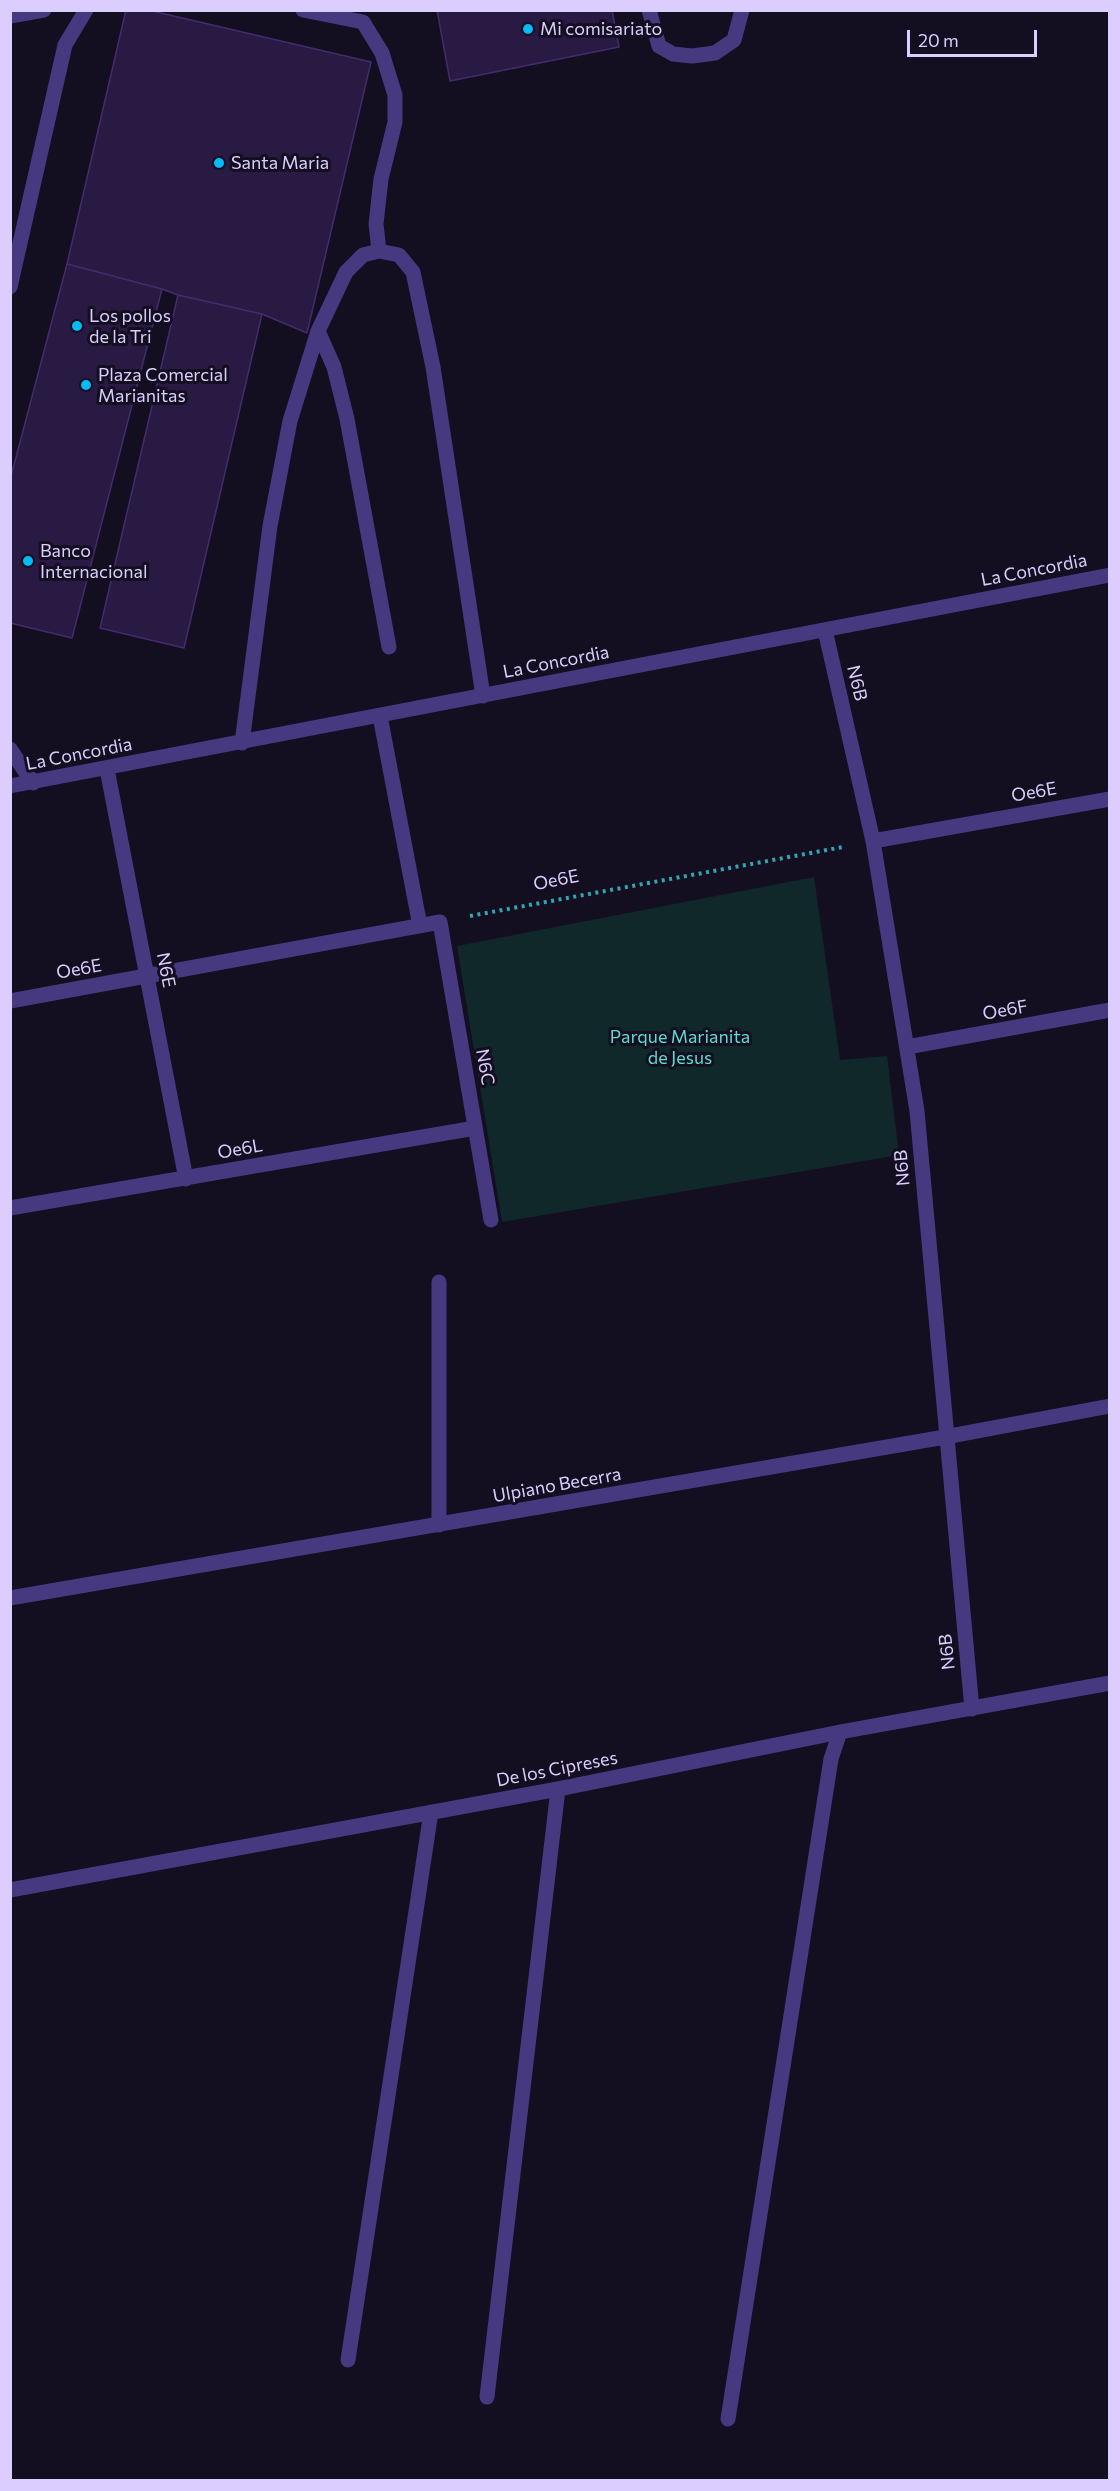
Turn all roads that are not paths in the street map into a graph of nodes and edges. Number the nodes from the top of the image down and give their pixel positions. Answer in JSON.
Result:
{"nodes":[{"id":1,"x":44,"y":10,"type":"edge"},
{"id":2,"x":86,"y":10,"type":"edge"},
{"id":3,"x":303,"y":10,"type":"edge"},
{"id":4,"x":649,"y":10,"type":"edge"},
{"id":5,"x":742,"y":10,"type":"edge"},
{"id":6,"x":10,"y":16,"type":"edge"},
{"id":7,"x":380,"y":251,"type":"junction"},
{"id":8,"x":10,"y":287,"type":"edge"},
{"id":9,"x":318,"y":331,"type":"junction"},
{"id":10,"x":1110,"y":574,"type":"edge"},
{"id":11,"x":825,"y":630,"type":"junction"},
{"id":12,"x":389,"y":647,"type":"dead end"},
{"id":13,"x":483,"y":696,"type":"junction"},
{"id":14,"x":380,"y":716,"type":"junction"},
{"id":15,"x":242,"y":743,"type":"junction"},
{"id":16,"x":10,"y":748,"type":"edge"},
{"id":17,"x":107,"y":769,"type":"junction"},
{"id":18,"x":33,"y":783,"type":"junction"},
{"id":19,"x":10,"y":786,"type":"edge"},
{"id":20,"x":1110,"y":798,"type":"edge"},
{"id":21,"x":873,"y":841,"type":"junction"},
{"id":22,"x":440,"y":922,"type":"joint"},
{"id":23,"x":420,"y":926,"type":"junction"},
{"id":24,"x":147,"y":977,"type":"junction"},
{"id":25,"x":10,"y":1001,"type":"edge"},
{"id":26,"x":1110,"y":1010,"type":"edge"},
{"id":27,"x":907,"y":1047,"type":"junction"},
{"id":28,"x":475,"y":1128,"type":"junction"},
{"id":29,"x":186,"y":1179,"type":"junction"},
{"id":30,"x":10,"y":1208,"type":"edge"},
{"id":31,"x":491,"y":1220,"type":"dead end"},
{"id":32,"x":439,"y":1282,"type":"dead end"},
{"id":33,"x":1110,"y":1406,"type":"edge"},
{"id":34,"x":945,"y":1437,"type":"junction"},
{"id":35,"x":439,"y":1525,"type":"junction"},
{"id":36,"x":10,"y":1598,"type":"edge"},
{"id":37,"x":1110,"y":1683,"type":"edge"},
{"id":38,"x":972,"y":1708,"type":"junction"},
{"id":39,"x":840,"y":1732,"type":"junction"},
{"id":40,"x":558,"y":1789,"type":"junction"},
{"id":41,"x":430,"y":1812,"type":"junction"},
{"id":42,"x":10,"y":1890,"type":"edge"},
{"id":43,"x":348,"y":2360,"type":"dead end"},
{"id":44,"x":487,"y":2397,"type":"dead end"},
{"id":45,"x":728,"y":2419,"type":"dead end"}],
"edges":[{"from":1,"to":6,"type":"street"},
{"from":2,"to":8,"type":"street"},
{"from":3,"to":7,"type":"street"},
{"from":4,"to":5,"type":"street"},
{"from":7,"to":9,"type":"street"},
{"from":7,"to":13,"type":"street"},
{"from":9,"to":12,"type":"street"},
{"from":9,"to":15,"type":"street"},
{"from":10,"to":11,"type":"street","name":"La Concordia"},
{"from":11,"to":13,"type":"street","name":"La Concordia"},
{"from":11,"to":21,"type":"street","name":"N6B"},
{"from":13,"to":14,"type":"street","name":"La Concordia"},
{"from":14,"to":15,"type":"street","name":"La Concordia"},
{"from":14,"to":23,"type":"street"},
{"from":15,"to":17,"type":"street","name":"La Concordia"},
{"from":16,"to":18,"type":"street"},
{"from":17,"to":18,"type":"street","name":"La Concordia"},
{"from":17,"to":24,"type":"street","name":"N6E"},
{"from":18,"to":19,"type":"street","name":"La Concordia"},
{"from":20,"to":21,"type":"street","name":"Oe6E"},
{"from":21,"to":27,"type":"street","name":"N6B"},
{"from":22,"to":23,"type":"street","name":"Oe6E"},
{"from":22,"to":28,"type":"street","name":"N6C"},
{"from":23,"to":24,"type":"street","name":"Oe6E"},
{"from":24,"to":25,"type":"street","name":"Oe6E"},
{"from":24,"to":29,"type":"street","name":"N6E"},
{"from":26,"to":27,"type":"street","name":"Oe6F"},
{"from":27,"to":34,"type":"street","name":"N6B"},
{"from":28,"to":29,"type":"street","name":"Oe6L"},
{"from":28,"to":31,"type":"street","name":"N6C"},
{"from":29,"to":30,"type":"street","name":"Oe6L"},
{"from":32,"to":35,"type":"street"},
{"from":33,"to":34,"type":"street","name":"Ulpiano Becerra"},
{"from":34,"to":35,"type":"street","name":"Ulpiano Becerra"},
{"from":34,"to":38,"type":"street","name":"N6B"},
{"from":35,"to":36,"type":"street","name":"Ulpiano Becerra"},
{"from":37,"to":38,"type":"street","name":"De los Cipreses"},
{"from":38,"to":39,"type":"street","name":"De los Cipreses"},
{"from":39,"to":40,"type":"street","name":"De los Cipreses"},
{"from":39,"to":45,"type":"street"},
{"from":40,"to":41,"type":"street","name":"De los Cipreses"},
{"from":40,"to":44,"type":"street"},
{"from":41,"to":42,"type":"street","name":"De los Cipreses"},
{"from":41,"to":43,"type":"street"}]}
